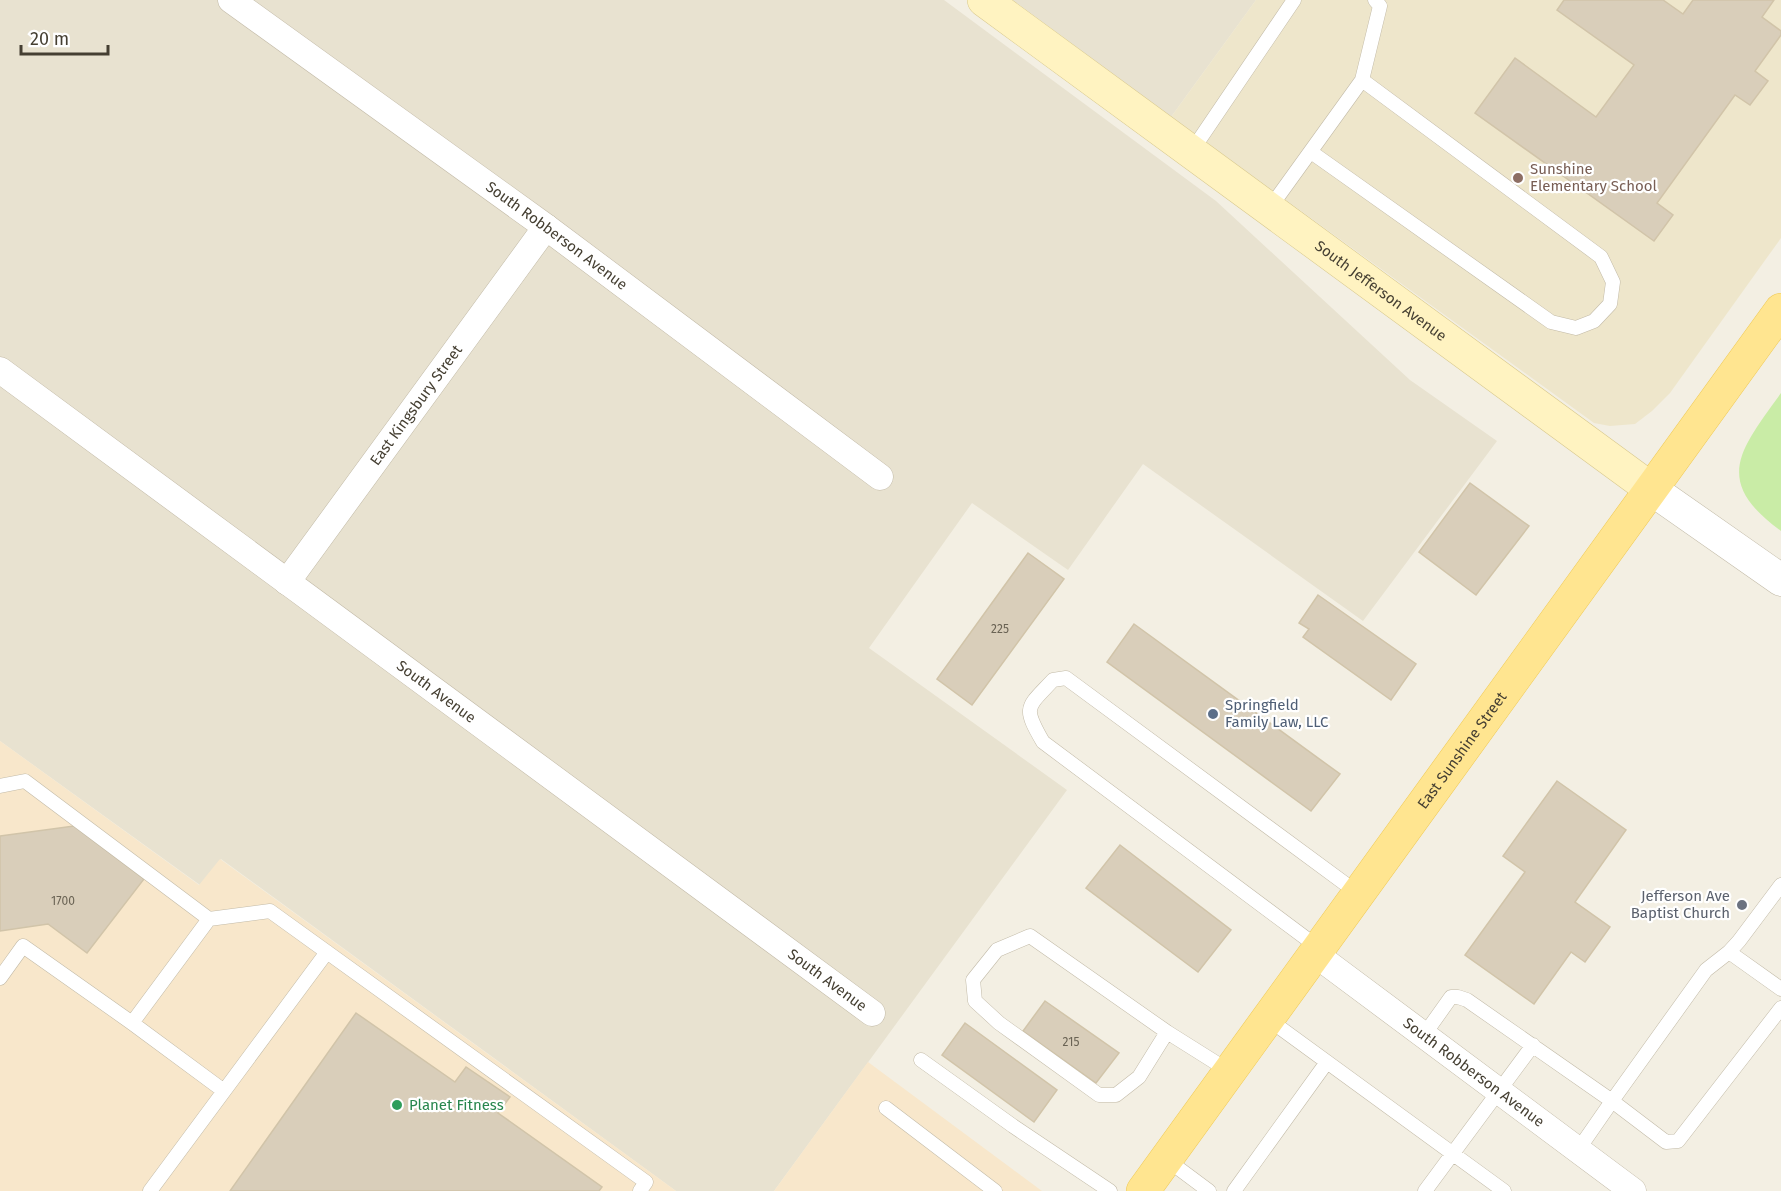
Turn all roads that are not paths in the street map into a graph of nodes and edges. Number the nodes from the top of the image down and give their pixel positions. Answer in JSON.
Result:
{"nodes":[{"id":1,"x":231,"y":0,"type":"edge"},
{"id":2,"x":984,"y":0,"type":"edge"},
{"id":3,"x":1294,"y":0,"type":"edge"},
{"id":4,"x":1375,"y":0,"type":"edge"},
{"id":5,"x":1362,"y":80,"type":"junction"},
{"id":6,"x":1191,"y":152,"type":"junction"},
{"id":7,"x":1311,"y":152,"type":"junction"},
{"id":8,"x":1269,"y":209,"type":"junction"},
{"id":9,"x":546,"y":227,"type":"junction"},
{"id":10,"x":1781,"y":309,"type":"edge"},
{"id":11,"x":0,"y":370,"type":"edge"},
{"id":12,"x":880,"y":477,"type":"dead end"},
{"id":13,"x":1651,"y":489,"type":"junction"},
{"id":14,"x":1781,"y":580,"type":"edge"},
{"id":15,"x":287,"y":582,"type":"junction"},
{"id":16,"x":0,"y":786,"type":"edge"},
{"id":17,"x":1781,"y":885,"type":"edge"},
{"id":18,"x":1359,"y":894,"type":"junction"},
{"id":19,"x":209,"y":919,"type":"junction"},
{"id":20,"x":1318,"y":951,"type":"junction"},
{"id":21,"x":327,"y":952,"type":"junction"},
{"id":22,"x":1729,"y":952,"type":"junction"},
{"id":23,"x":0,"y":978,"type":"edge"},
{"id":24,"x":1781,"y":988,"type":"edge"},
{"id":25,"x":1781,"y":1008,"type":"edge"},
{"id":26,"x":872,"y":1012,"type":"dead end"},
{"id":27,"x":1268,"y":1019,"type":"junction"},
{"id":28,"x":132,"y":1023,"type":"junction"},
{"id":29,"x":1167,"y":1032,"type":"junction"},
{"id":30,"x":1424,"y":1035,"type":"junction"},
{"id":31,"x":1533,"y":1045,"type":"junction"},
{"id":32,"x":921,"y":1060,"type":"dead end"},
{"id":33,"x":1327,"y":1062,"type":"junction"},
{"id":34,"x":1229,"y":1071,"type":"junction"},
{"id":35,"x":224,"y":1090,"type":"junction"},
{"id":36,"x":1500,"y":1092,"type":"junction"},
{"id":37,"x":1612,"y":1101,"type":"junction"},
{"id":38,"x":886,"y":1108,"type":"dead end"},
{"id":39,"x":1578,"y":1150,"type":"junction"},
{"id":40,"x":1453,"y":1154,"type":"junction"},
{"id":41,"x":1166,"y":1159,"type":"junction"},
{"id":42,"x":150,"y":1191,"type":"edge"},
{"id":43,"x":640,"y":1191,"type":"edge"},
{"id":44,"x":995,"y":1191,"type":"edge"},
{"id":45,"x":1110,"y":1191,"type":"edge"},
{"id":46,"x":1143,"y":1191,"type":"edge"},
{"id":47,"x":1209,"y":1191,"type":"edge"},
{"id":48,"x":1234,"y":1191,"type":"edge"},
{"id":49,"x":1425,"y":1191,"type":"edge"},
{"id":50,"x":1504,"y":1191,"type":"edge"},
{"id":51,"x":1633,"y":1191,"type":"edge"}],
"edges":[{"from":1,"to":9,"type":"street","name":"South Robberson Avenue"},
{"from":2,"to":6,"type":"main road","name":"South Jefferson Avenue"},
{"from":3,"to":6,"type":"lane"},
{"from":4,"to":5,"type":"lane"},
{"from":5,"to":7,"type":"lane"},
{"from":5,"to":7,"type":"lane"},
{"from":6,"to":8,"type":"main road","name":"South Jefferson Avenue"},
{"from":7,"to":8,"type":"lane"},
{"from":8,"to":13,"type":"main road","name":"South Jefferson Avenue"},
{"from":9,"to":12,"type":"street","name":"South Robberson Avenue"},
{"from":9,"to":15,"type":"street","name":"East Kingsbury Street"},
{"from":10,"to":13,"type":"main road","name":"East Sunshine Street"},
{"from":11,"to":15,"type":"street","name":"South Avenue"},
{"from":13,"to":14,"type":"street","name":"South Jefferson Avenue"},
{"from":13,"to":18,"type":"main road","name":"East Sunshine Street"},
{"from":15,"to":26,"type":"street","name":"South Avenue"},
{"from":16,"to":19,"type":"lane"},
{"from":17,"to":22,"type":"lane"},
{"from":18,"to":20,"type":"main road","name":"East Sunshine Street"},
{"from":18,"to":20,"type":"lane"},
{"from":19,"to":21,"type":"lane"},
{"from":19,"to":28,"type":"lane"},
{"from":20,"to":27,"type":"main road","name":"East Sunshine Street"},
{"from":20,"to":30,"type":"street","name":"South Robberson Avenue"},
{"from":21,"to":35,"type":"lane"},
{"from":21,"to":43,"type":"lane"},
{"from":22,"to":24,"type":"lane"},
{"from":22,"to":37,"type":"lane"},
{"from":23,"to":28,"type":"lane"},
{"from":25,"to":37,"type":"lane"},
{"from":27,"to":33,"type":"lane"},
{"from":27,"to":34,"type":"main road","name":"East Sunshine Street"},
{"from":28,"to":35,"type":"lane"},
{"from":29,"to":29,"type":"lane"},
{"from":29,"to":34,"type":"lane"},
{"from":30,"to":31,"type":"lane"},
{"from":30,"to":36,"type":"street","name":"South Robberson Avenue"},
{"from":31,"to":36,"type":"lane"},
{"from":31,"to":37,"type":"lane"},
{"from":32,"to":45,"type":"lane"},
{"from":33,"to":40,"type":"lane"},
{"from":33,"to":48,"type":"lane"},
{"from":34,"to":41,"type":"main road","name":"East Sunshine Street"},
{"from":35,"to":42,"type":"lane"},
{"from":36,"to":39,"type":"street","name":"South Robberson Avenue"},
{"from":36,"to":40,"type":"lane"},
{"from":37,"to":39,"type":"lane"},
{"from":38,"to":44,"type":"lane"},
{"from":39,"to":51,"type":"street","name":"South Robberson Avenue"},
{"from":40,"to":49,"type":"lane"},
{"from":40,"to":50,"type":"lane"},
{"from":41,"to":46,"type":"main road","name":"East Sunshine Street"},
{"from":41,"to":47,"type":"lane"}]}
